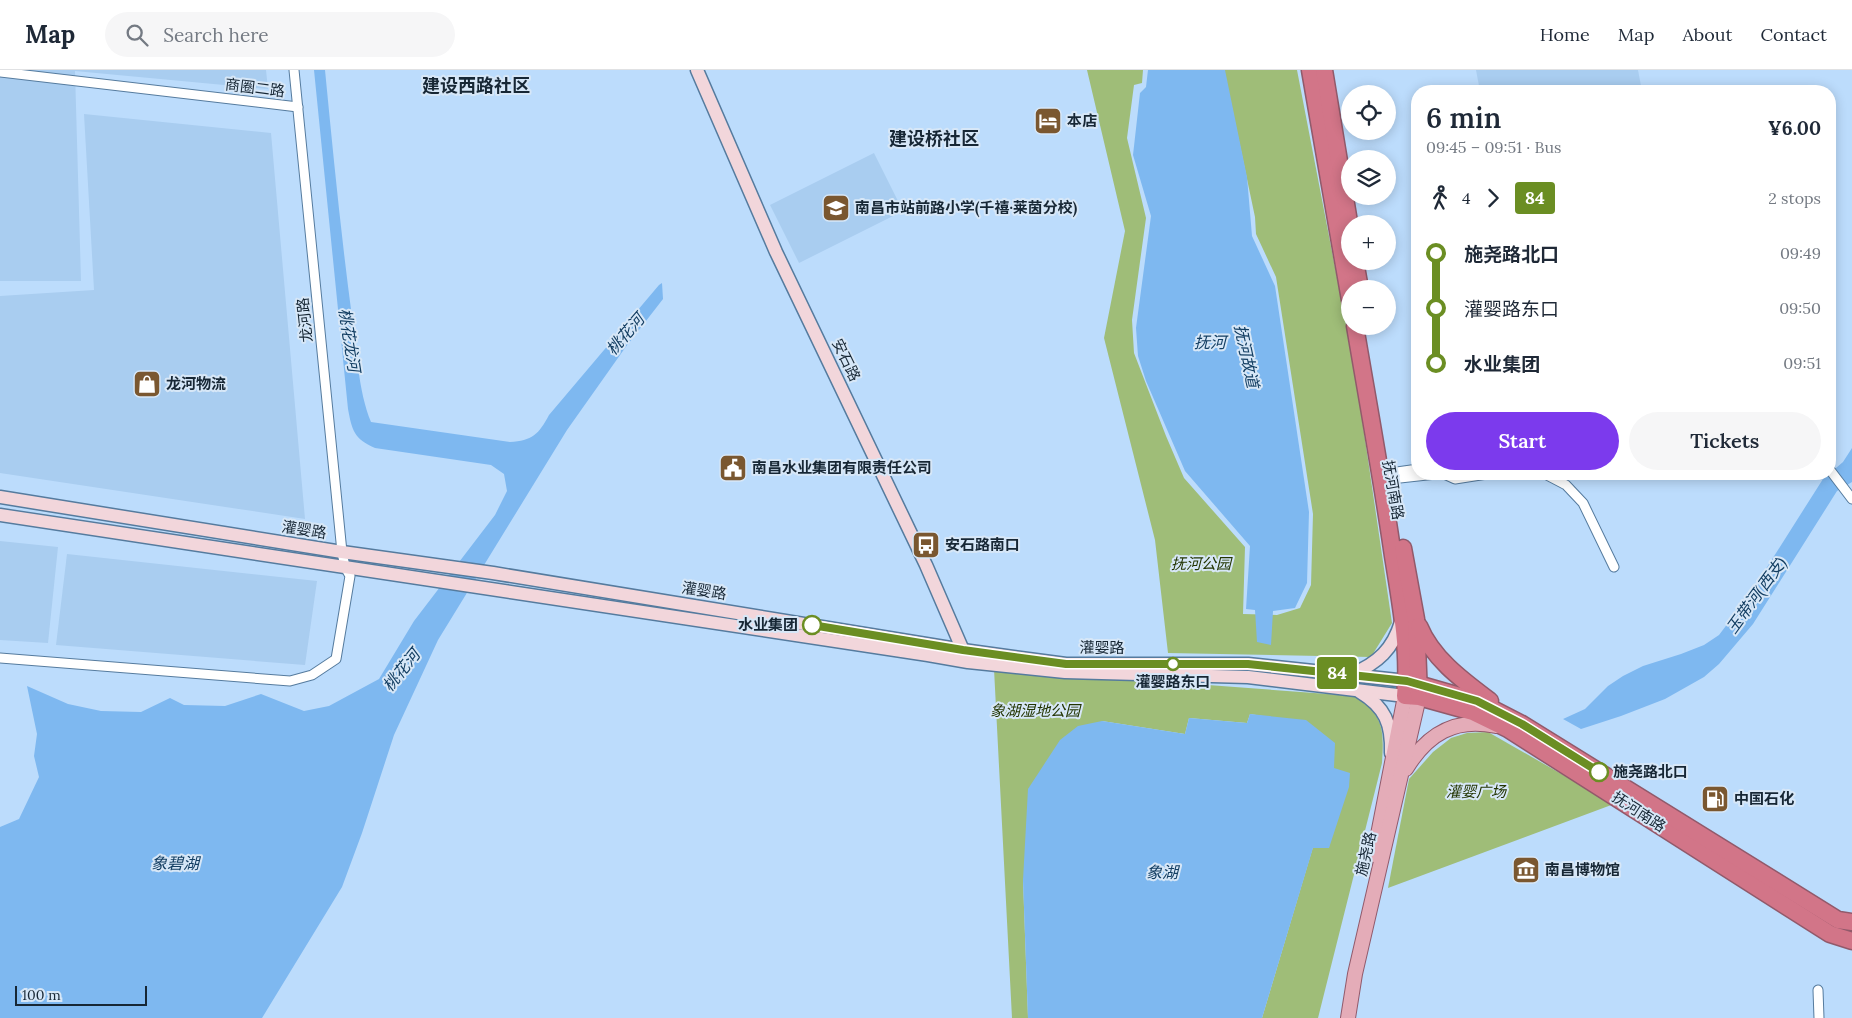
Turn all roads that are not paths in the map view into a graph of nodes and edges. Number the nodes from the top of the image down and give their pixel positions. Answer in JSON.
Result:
{"nodes":[{"id":1,"x":294,"y":70,"type":"edge"},
{"id":2,"x":697,"y":70,"type":"edge"},
{"id":3,"x":1310,"y":70,"type":"edge"},
{"id":4,"x":1324,"y":70,"type":"edge"},
{"id":5,"x":0,"y":72,"type":"edge"},
{"id":6,"x":298,"y":107,"type":"junction"},
{"id":7,"x":1348,"y":215,"type":"edge"},
{"id":8,"x":1347,"y":280,"type":"edge"},
{"id":9,"x":1356,"y":335,"type":"edge"},
{"id":10,"x":1368,"y":335,"type":"edge"},
{"id":11,"x":1411,"y":471,"type":"edge"},
{"id":12,"x":1411,"y":475,"type":"edge"},
{"id":13,"x":1391,"y":476,"type":"junction"},
{"id":14,"x":1836,"y":478,"type":"edge"},
{"id":15,"x":1556,"y":480,"type":"edge"},
{"id":16,"x":1849,"y":496,"type":"edge"},
{"id":17,"x":0,"y":497,"type":"edge"},
{"id":18,"x":0,"y":515,"type":"edge"},
{"id":19,"x":342,"y":552,"type":"junction"},
{"id":20,"x":345,"y":567,"type":"junction"},
{"id":21,"x":1614,"y":567,"type":"dead end"},
{"id":22,"x":1409,"y":619,"type":"junction"},
{"id":23,"x":963,"y":650,"type":"junction"},
{"id":24,"x":0,"y":658,"type":"edge"},
{"id":25,"x":968,"y":662,"type":"junction"},
{"id":26,"x":1352,"y":674,"type":"junction"},
{"id":27,"x":1356,"y":690,"type":"junction"},
{"id":28,"x":1413,"y":690,"type":"junction"},
{"id":29,"x":1515,"y":727,"type":"junction"},
{"id":30,"x":1395,"y":777,"type":"junction"},
{"id":31,"x":1852,"y":922,"type":"edge"},
{"id":32,"x":1830,"y":934,"type":"junction"},
{"id":33,"x":1852,"y":941,"type":"edge"},
{"id":34,"x":1852,"y":948,"type":"edge"},
{"id":35,"x":1818,"y":990,"type":"dead end"},
{"id":36,"x":1339,"y":1018,"type":"edge"},
{"id":37,"x":1348,"y":1018,"type":"edge"},
{"id":38,"x":1819,"y":1018,"type":"edge"}],
"edges":[{"from":1,"to":6,"type":"street","name":"龙河路"},
{"from":2,"to":23,"type":"main road","name":"安石路"},
{"from":3,"to":8,"type":"highway"},
{"from":4,"to":7,"type":"highway"},
{"from":5,"to":6,"type":"street","name":"商圈二路"},
{"from":6,"to":19,"type":"street","name":"龙河路"},
{"from":9,"to":22,"type":"highway","name":"抚河南路"},
{"from":10,"to":13,"type":"highway","name":"抚河南路"},
{"from":11,"to":13,"type":"street"},
{"from":12,"to":13,"type":"street"},
{"from":13,"to":22,"type":"highway","name":"抚河南路"},
{"from":14,"to":16,"type":"street"},
{"from":15,"to":21,"type":"street"},
{"from":17,"to":19,"type":"main road","name":"灌婴路"},
{"from":18,"to":20,"type":"main road","name":"灌婴路"},
{"from":19,"to":20,"type":"street","name":"龙河路"},
{"from":19,"to":23,"type":"main road","name":"灌婴路"},
{"from":20,"to":24,"type":"street","name":"龙河路"},
{"from":20,"to":25,"type":"main road","name":"灌婴路"},
{"from":22,"to":26,"type":"main road"},
{"from":22,"to":28,"type":"highway","name":"抚河南路"},
{"from":22,"to":29,"type":"highway"},
{"from":23,"to":25,"type":"main road","name":"安石路"},
{"from":23,"to":26,"type":"main road","name":"灌婴路"},
{"from":25,"to":27,"type":"main road","name":"灌婴路"},
{"from":26,"to":28,"type":"main road","name":"灌婴路"},
{"from":27,"to":28,"type":"main road","name":"灌婴路"},
{"from":27,"to":30,"type":"main road"},
{"from":28,"to":29,"type":"highway","name":"抚河南路"},
{"from":28,"to":30,"type":"main road","name":"施尧路"},
{"from":29,"to":30,"type":"main road"},
{"from":29,"to":31,"type":"highway","name":"抚河南路"},
{"from":29,"to":32,"type":"highway","name":"抚河南路"},
{"from":30,"to":36,"type":"main road","name":"施尧路"},
{"from":30,"to":37,"type":"main road","name":"施尧路"},
{"from":32,"to":33,"type":"highway","name":"抚河南路"},
{"from":32,"to":34,"type":"highway"},
{"from":35,"to":38,"type":"street"}]}
